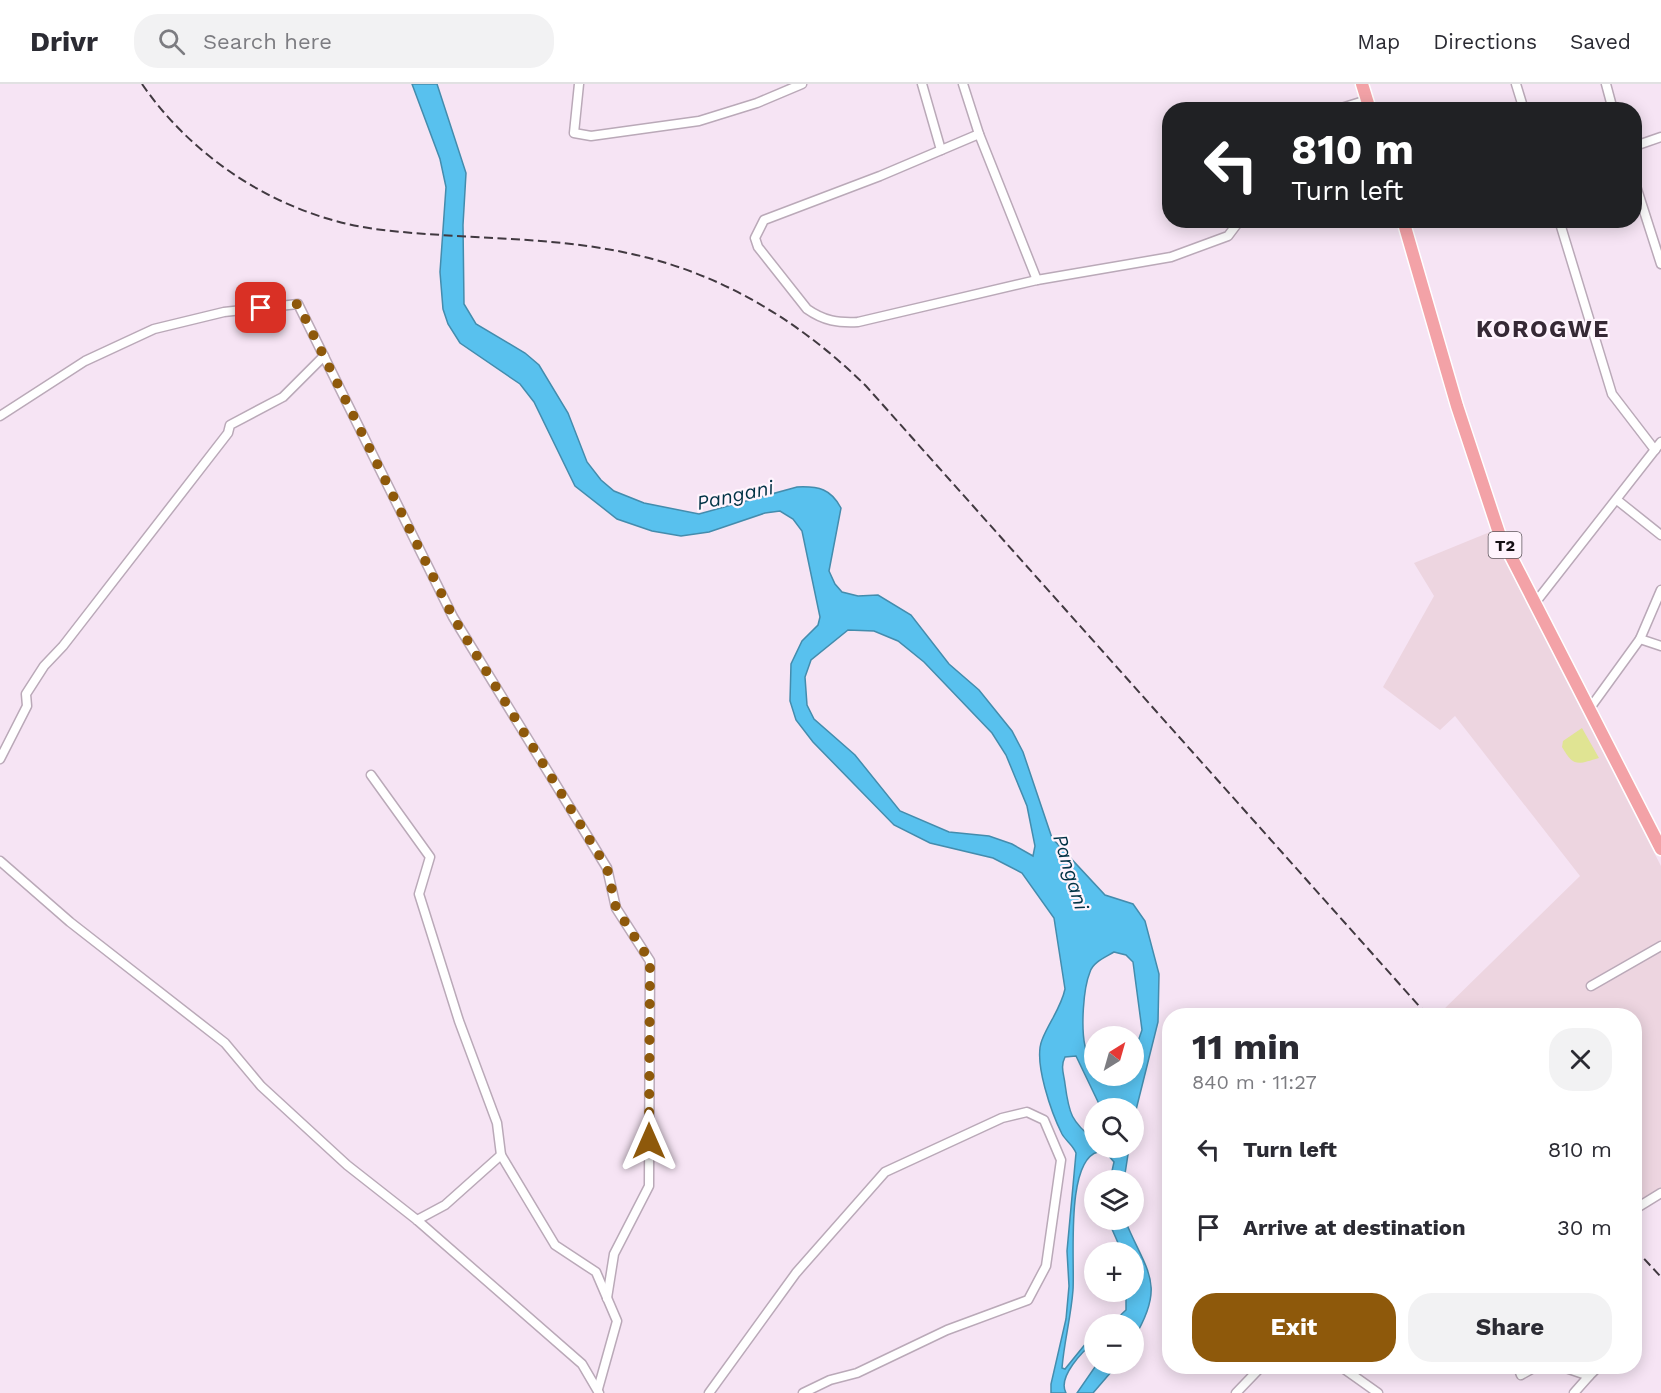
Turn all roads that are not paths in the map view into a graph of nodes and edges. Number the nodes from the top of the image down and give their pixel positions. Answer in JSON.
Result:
{"nodes":[{"id":1,"x":579,"y":84,"type":"edge"},
{"id":2,"x":802,"y":84,"type":"edge"},
{"id":3,"x":922,"y":84,"type":"edge"},
{"id":4,"x":963,"y":84,"type":"edge"},
{"id":5,"x":1362,"y":84,"type":"edge"},
{"id":6,"x":1516,"y":84,"type":"edge"},
{"id":7,"x":1606,"y":84,"type":"edge"},
{"id":8,"x":1368,"y":102,"type":"edge"},
{"id":9,"x":1522,"y":102,"type":"edge"},
{"id":10,"x":1611,"y":102,"type":"edge"},
{"id":11,"x":979,"y":134,"type":"junction"},
{"id":12,"x":1661,"y":137,"type":"edge"},
{"id":13,"x":1642,"y":144,"type":"edge"},
{"id":14,"x":941,"y":150,"type":"junction"},
{"id":15,"x":1642,"y":205,"type":"edge"},
{"id":16,"x":1234,"y":228,"type":"edge"},
{"id":17,"x":1405,"y":228,"type":"edge"},
{"id":18,"x":1561,"y":228,"type":"edge"},
{"id":19,"x":1661,"y":264,"type":"edge"},
{"id":20,"x":1037,"y":280,"type":"junction"},
{"id":21,"x":324,"y":356,"type":"junction"},
{"id":22,"x":0,"y":416,"type":"edge"},
{"id":23,"x":1661,"y":442,"type":"edge"},
{"id":24,"x":1655,"y":450,"type":"junction"},
{"id":25,"x":1617,"y":500,"type":"junction"},
{"id":26,"x":1661,"y":535,"type":"edge"},
{"id":27,"x":1661,"y":590,"type":"edge"},
{"id":28,"x":1535,"y":603,"type":"junction"},
{"id":29,"x":1640,"y":639,"type":"junction"},
{"id":30,"x":1661,"y":646,"type":"edge"},
{"id":31,"x":1590,"y":708,"type":"junction"},
{"id":32,"x":0,"y":759,"type":"edge"},
{"id":33,"x":371,"y":775,"type":"dead end"},
{"id":34,"x":1661,"y":849,"type":"edge"},
{"id":35,"x":0,"y":861,"type":"edge"},
{"id":36,"x":1661,"y":946,"type":"edge"},
{"id":37,"x":1591,"y":986,"type":"dead end"},
{"id":38,"x":501,"y":1155,"type":"junction"},
{"id":39,"x":1661,"y":1193,"type":"edge"},
{"id":40,"x":1642,"y":1205,"type":"edge"},
{"id":41,"x":417,"y":1220,"type":"junction"},
{"id":42,"x":607,"y":1298,"type":"junction"},
{"id":43,"x":1254,"y":1374,"type":"edge"},
{"id":44,"x":1351,"y":1374,"type":"edge"},
{"id":45,"x":1583,"y":1374,"type":"edge"},
{"id":46,"x":1589,"y":1376,"type":"joint"},
{"id":47,"x":599,"y":1391,"type":"edge"},
{"id":48,"x":1578,"y":1392,"type":"edge"},
{"id":49,"x":709,"y":1393,"type":"edge"},
{"id":50,"x":803,"y":1393,"type":"edge"},
{"id":51,"x":1236,"y":1393,"type":"edge"},
{"id":52,"x":1378,"y":1393,"type":"edge"}],
"edges":[{"from":1,"to":2,"type":"street"},
{"from":3,"to":14,"type":"street"},
{"from":4,"to":11,"type":"street"},
{"from":5,"to":8,"type":"highway"},
{"from":6,"to":9,"type":"street"},
{"from":7,"to":10,"type":"street"},
{"from":11,"to":14,"type":"street"},
{"from":11,"to":20,"type":"street"},
{"from":12,"to":13,"type":"street"},
{"from":14,"to":20,"type":"street"},
{"from":15,"to":19,"type":"street"},
{"from":16,"to":20,"type":"street"},
{"from":17,"to":28,"type":"highway","number":"T2"},
{"from":18,"to":24,"type":"street"},
{"from":21,"to":22,"type":"street"},
{"from":21,"to":32,"type":"street"},
{"from":21,"to":42,"type":"street"},
{"from":23,"to":24,"type":"street"},
{"from":24,"to":25,"type":"street"},
{"from":25,"to":26,"type":"street"},
{"from":25,"to":28,"type":"street"},
{"from":27,"to":29,"type":"street"},
{"from":28,"to":31,"type":"highway","number":"T2"},
{"from":29,"to":30,"type":"street"},
{"from":29,"to":31,"type":"street"},
{"from":31,"to":34,"type":"highway","number":"T2"},
{"from":33,"to":38,"type":"street"},
{"from":35,"to":41,"type":"street"},
{"from":36,"to":37,"type":"street"},
{"from":38,"to":41,"type":"street"},
{"from":38,"to":42,"type":"street"},
{"from":39,"to":40,"type":"street"},
{"from":41,"to":47,"type":"street"},
{"from":42,"to":47,"type":"street"},
{"from":43,"to":51,"type":"street"},
{"from":44,"to":52,"type":"street"},
{"from":45,"to":46,"type":"street"},
{"from":46,"to":48,"type":"street"},
{"from":49,"to":50,"type":"street"}]}
